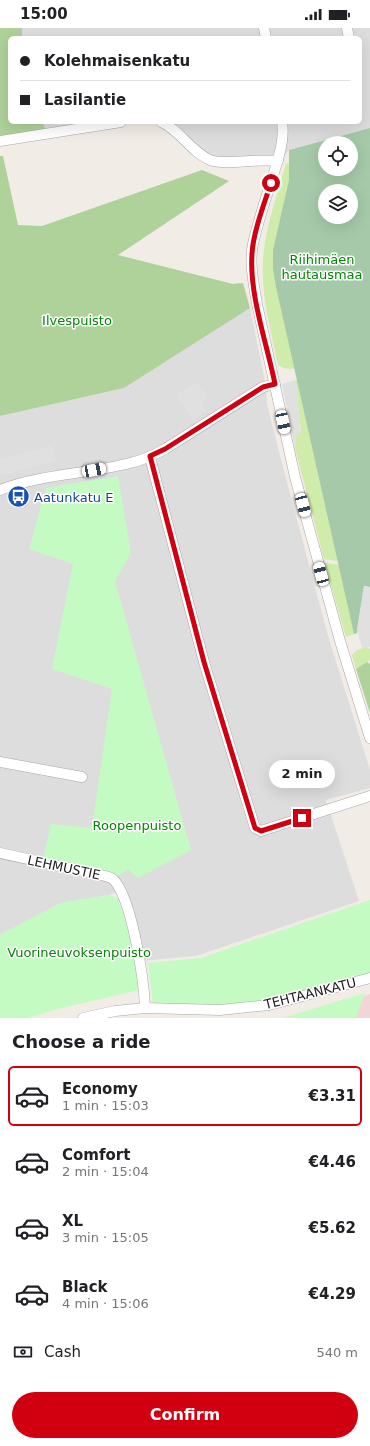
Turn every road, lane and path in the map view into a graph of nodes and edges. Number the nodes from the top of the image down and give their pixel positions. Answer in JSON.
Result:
{"nodes":[{"id":1,"x":108,"y":124,"type":"edge"},
{"id":2,"x":165,"y":124,"type":"edge"},
{"id":3,"x":282,"y":124,"type":"edge"},
{"id":4,"x":0,"y":141,"type":"edge"},
{"id":5,"x":278,"y":162,"type":"junction"},
{"id":6,"x":275,"y":384,"type":"junction"},
{"id":7,"x":150,"y":456,"type":"junction"},
{"id":8,"x":0,"y":490,"type":"edge"},
{"id":9,"x":370,"y":738,"type":"edge"},
{"id":10,"x":0,"y":762,"type":"edge"},
{"id":11,"x":82,"y":777,"type":"dead end"},
{"id":12,"x":370,"y":796,"type":"edge"},
{"id":13,"x":0,"y":853,"type":"edge"},
{"id":14,"x":370,"y":978,"type":"edge"},
{"id":15,"x":145,"y":1008,"type":"junction"},
{"id":16,"x":84,"y":1018,"type":"edge"}],
"edges":[{"from":1,"to":4,"type":"street"},
{"from":2,"to":5,"type":"street"},
{"from":3,"to":5,"type":"street"},
{"from":5,"to":6,"type":"street"},
{"from":6,"to":7,"type":"street"},
{"from":6,"to":9,"type":"street"},
{"from":7,"to":8,"type":"street"},
{"from":7,"to":12,"type":"street"},
{"from":10,"to":11,"type":"street"},
{"from":13,"to":15,"type":"street","name":"LEHMUSTIE"},
{"from":14,"to":15,"type":"street","name":"TEHTAANKATU"},
{"from":15,"to":16,"type":"street","name":"TEHTAANKATU"}]}
